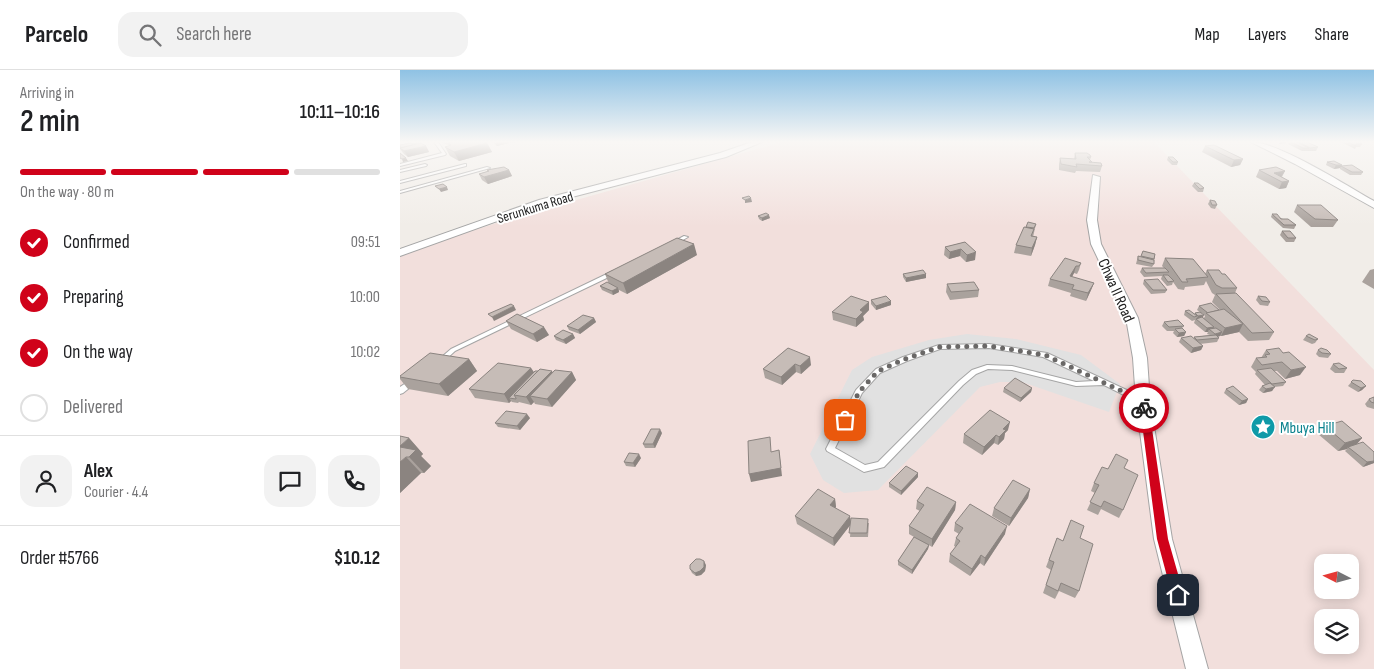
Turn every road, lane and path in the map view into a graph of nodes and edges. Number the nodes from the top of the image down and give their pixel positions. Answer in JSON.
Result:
{"nodes":[{"id":1,"x":449,"y":170,"type":"edge"},
{"id":2,"x":481,"y":170,"type":"edge"},
{"id":3,"x":665,"y":170,"type":"edge"},
{"id":4,"x":1312,"y":170,"type":"edge"},
{"id":5,"x":1096,"y":176,"type":"dead end"},
{"id":6,"x":400,"y":182,"type":"edge"},
{"id":7,"x":400,"y":192,"type":"edge"},
{"id":8,"x":1374,"y":205,"type":"edge"},
{"id":9,"x":686,"y":237,"type":"dead end"},
{"id":10,"x":668,"y":246,"type":"edge"},
{"id":11,"x":400,"y":253,"type":"edge"},
{"id":12,"x":623,"y":268,"type":"edge"},
{"id":13,"x":430,"y":368,"type":"edge"},
{"id":14,"x":423,"y":374,"type":"edge"},
{"id":15,"x":1104,"y":383,"type":"junction"},
{"id":16,"x":400,"y":391,"type":"edge"},
{"id":17,"x":1143,"y":401,"type":"junction"},
{"id":18,"x":1197,"y":669,"type":"edge"}],
"edges":[{"from":1,"to":6,"type":"lane"},
{"from":2,"to":7,"type":"lane"},
{"from":3,"to":11,"type":"street","name":"Serunkuma Road"},
{"from":4,"to":8,"type":"street"},
{"from":5,"to":17,"type":"street","name":"Chwa II Road"},
{"from":9,"to":10,"type":"lane"},
{"from":12,"to":13,"type":"lane"},
{"from":14,"to":16,"type":"lane"},
{"from":15,"to":15,"type":"lane"},
{"from":15,"to":17,"type":"lane"},
{"from":17,"to":18,"type":"street","name":"Chwa II Road"}]}
